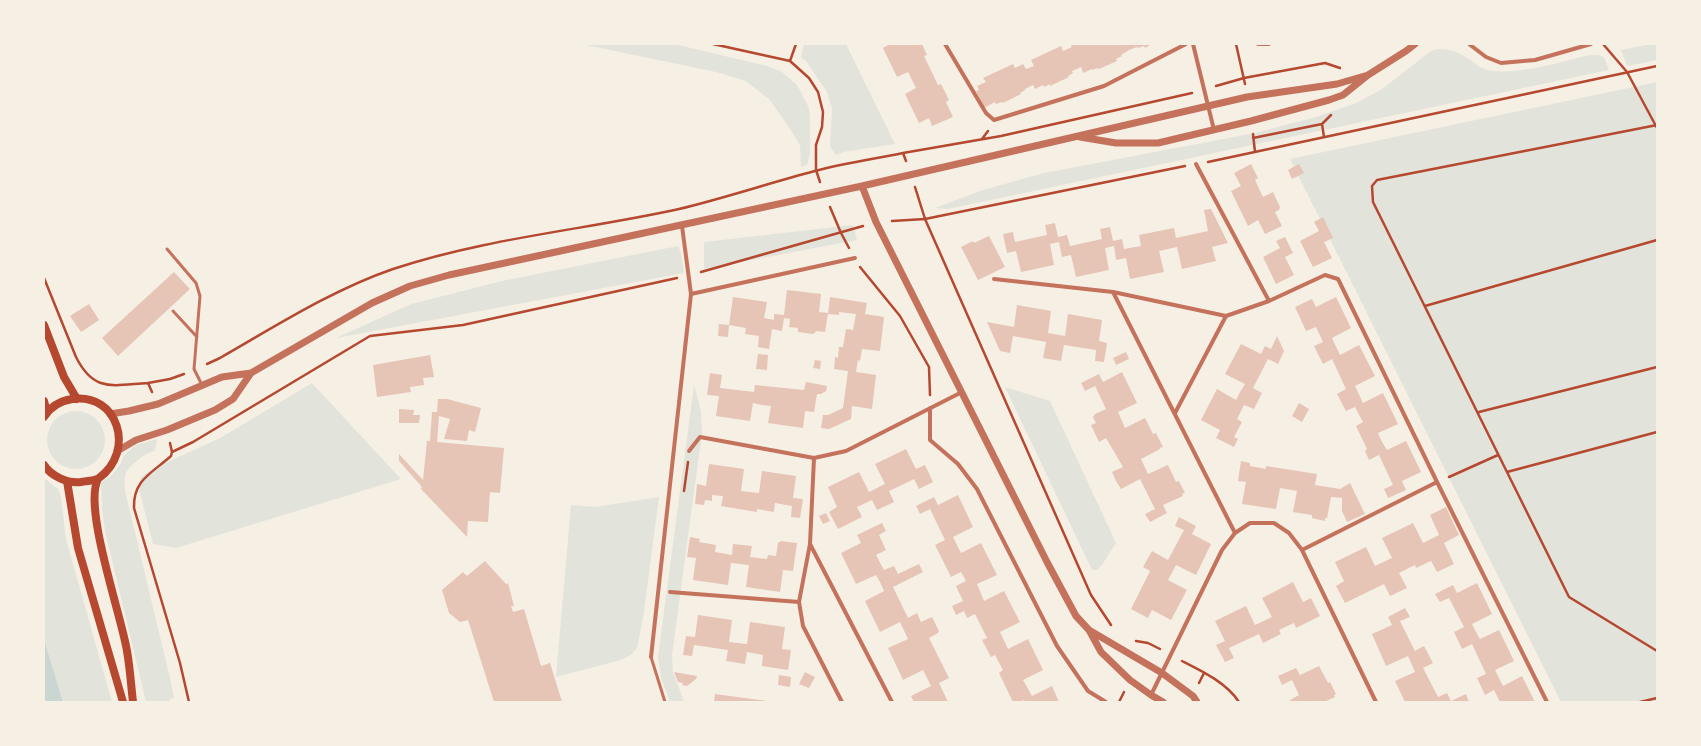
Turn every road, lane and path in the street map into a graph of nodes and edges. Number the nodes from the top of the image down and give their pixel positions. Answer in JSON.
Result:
{"nodes":[{"id":1,"x":713,"y":44,"type":"edge"},
{"id":2,"x":796,"y":44,"type":"edge"},
{"id":3,"x":945,"y":44,"type":"edge"},
{"id":4,"x":1186,"y":44,"type":"edge"},
{"id":5,"x":1193,"y":44,"type":"edge"},
{"id":6,"x":1236,"y":44,"type":"edge"},
{"id":7,"x":1258,"y":44,"type":"edge"},
{"id":8,"x":1269,"y":44,"type":"edge"},
{"id":9,"x":1415,"y":44,"type":"edge"},
{"id":10,"x":1469,"y":44,"type":"edge"},
{"id":11,"x":1591,"y":44,"type":"edge"},
{"id":12,"x":1603,"y":44,"type":"edge"},
{"id":13,"x":790,"y":61,"type":"junction"},
{"id":14,"x":1657,"y":66,"type":"edge"},
{"id":15,"x":1627,"y":72,"type":"junction"},
{"id":16,"x":1368,"y":75,"type":"junction"},
{"id":17,"x":1244,"y":78,"type":"junction"},
{"id":18,"x":1204,"y":90,"type":"junction"},
{"id":19,"x":1208,"y":106,"type":"junction"},
{"id":20,"x":1656,"y":127,"type":"edge"},
{"id":21,"x":1214,"y":130,"type":"junction"},
{"id":22,"x":1076,"y":136,"type":"junction"},
{"id":23,"x":1324,"y":137,"type":"junction"},
{"id":24,"x":1255,"y":152,"type":"junction"},
{"id":25,"x":903,"y":153,"type":"dead end"},
{"id":26,"x":1196,"y":164,"type":"junction"},
{"id":27,"x":816,"y":170,"type":"dead end"},
{"id":28,"x":862,"y":186,"type":"junction"},
{"id":29,"x":682,"y":226,"type":"junction"},
{"id":30,"x":1657,"y":240,"type":"edge"},
{"id":31,"x":167,"y":249,"type":"dead end"},
{"id":32,"x":855,"y":258,"type":"junction"},
{"id":33,"x":689,"y":276,"type":"junction"},
{"id":34,"x":44,"y":278,"type":"edge"},
{"id":35,"x":994,"y":279,"type":"dead end"},
{"id":36,"x":1113,"y":292,"type":"junction"},
{"id":37,"x":691,"y":294,"type":"junction"},
{"id":38,"x":1269,"y":301,"type":"junction"},
{"id":39,"x":1425,"y":306,"type":"junction"},
{"id":40,"x":173,"y":311,"type":"dead end"},
{"id":41,"x":1226,"y":316,"type":"junction"},
{"id":42,"x":44,"y":325,"type":"edge"},
{"id":43,"x":197,"y":337,"type":"junction"},
{"id":44,"x":1657,"y":367,"type":"edge"},
{"id":45,"x":251,"y":372,"type":"junction"},
{"id":46,"x":202,"y":385,"type":"junction"},
{"id":47,"x":962,"y":392,"type":"junction"},
{"id":48,"x":77,"y":399,"type":"junction"},
{"id":49,"x":44,"y":401,"type":"edge"},
{"id":50,"x":158,"y":404,"type":"junction"},
{"id":51,"x":930,"y":408,"type":"junction"},
{"id":52,"x":1479,"y":412,"type":"junction"},
{"id":53,"x":1175,"y":413,"type":"junction"},
{"id":54,"x":45,"y":414,"type":"edge"},
{"id":55,"x":110,"y":414,"type":"junction"},
{"id":56,"x":166,"y":430,"type":"junction"},
{"id":57,"x":1657,"y":432,"type":"edge"},
{"id":58,"x":119,"y":450,"type":"junction"},
{"id":59,"x":689,"y":451,"type":"dead end"},
{"id":60,"x":172,"y":452,"type":"junction"},
{"id":61,"x":1498,"y":456,"type":"junction"},
{"id":62,"x":814,"y":458,"type":"junction"},
{"id":63,"x":44,"y":465,"type":"edge"},
{"id":64,"x":1506,"y":472,"type":"junction"},
{"id":65,"x":98,"y":478,"type":"junction"},
{"id":66,"x":67,"y":481,"type":"junction"},
{"id":67,"x":1437,"y":482,"type":"junction"},
{"id":68,"x":1235,"y":533,"type":"junction"},
{"id":69,"x":810,"y":544,"type":"junction"},
{"id":70,"x":1302,"y":550,"type":"junction"},
{"id":71,"x":670,"y":592,"type":"dead end"},
{"id":72,"x":799,"y":602,"type":"junction"},
{"id":73,"x":1114,"y":627,"type":"dead end"},
{"id":74,"x":1089,"y":630,"type":"junction"},
{"id":75,"x":1130,"y":640,"type":"dead end"},
{"id":76,"x":1657,"y":651,"type":"edge"},
{"id":77,"x":1170,"y":654,"type":"junction"},
{"id":78,"x":651,"y":657,"type":"joint"},
{"id":79,"x":1162,"y":673,"type":"junction"},
{"id":80,"x":1151,"y":695,"type":"junction"},
{"id":81,"x":1657,"y":698,"type":"edge"},
{"id":82,"x":123,"y":702,"type":"edge"},
{"id":83,"x":133,"y":702,"type":"edge"},
{"id":84,"x":188,"y":702,"type":"edge"},
{"id":85,"x":665,"y":702,"type":"edge"},
{"id":86,"x":842,"y":702,"type":"edge"},
{"id":87,"x":892,"y":702,"type":"edge"},
{"id":88,"x":1106,"y":702,"type":"edge"},
{"id":89,"x":1163,"y":702,"type":"edge"},
{"id":90,"x":1197,"y":702,"type":"edge"},
{"id":91,"x":1239,"y":702,"type":"edge"},
{"id":92,"x":1376,"y":702,"type":"edge"},
{"id":93,"x":1547,"y":702,"type":"edge"},
{"id":94,"x":1640,"y":702,"type":"edge"}],
"edges":[{"from":1,"to":13,"type":"path"},
{"from":2,"to":13,"type":"path"},
{"from":3,"to":4,"type":"street"},
{"from":5,"to":18,"type":"street"},
{"from":6,"to":17,"type":"path"},
{"from":7,"to":8,"type":"street"},
{"from":9,"to":16,"type":"street"},
{"from":10,"to":11,"type":"street"},
{"from":12,"to":15,"type":"path"},
{"from":13,"to":27,"type":"path"},
{"from":14,"to":15,"type":"path"},
{"from":15,"to":20,"type":"path"},
{"from":15,"to":23,"type":"path"},
{"from":16,"to":17,"type":"path"},
{"from":16,"to":19,"type":"street"},
{"from":16,"to":21,"type":"street"},
{"from":17,"to":18,"type":"path"},
{"from":18,"to":19,"type":"street"},
{"from":18,"to":25,"type":"path"},
{"from":19,"to":21,"type":"street"},
{"from":19,"to":22,"type":"street"},
{"from":20,"to":39,"type":"path"},
{"from":21,"to":22,"type":"street"},
{"from":22,"to":28,"type":"street"},
{"from":23,"to":24,"type":"path"},
{"from":23,"to":24,"type":"path"},
{"from":24,"to":26,"type":"path"},
{"from":26,"to":38,"type":"street"},
{"from":26,"to":73,"type":"path"},
{"from":28,"to":29,"type":"street"},
{"from":28,"to":47,"type":"street"},
{"from":29,"to":33,"type":"street"},
{"from":29,"to":45,"type":"street"},
{"from":30,"to":39,"type":"path"},
{"from":31,"to":43,"type":"lane"},
{"from":32,"to":33,"type":"path"},
{"from":32,"to":37,"type":"street"},
{"from":32,"to":51,"type":"path"},
{"from":33,"to":37,"type":"street"},
{"from":33,"to":60,"type":"path"},
{"from":34,"to":50,"type":"path"},
{"from":35,"to":36,"type":"street"},
{"from":36,"to":41,"type":"street"},
{"from":36,"to":53,"type":"street"},
{"from":37,"to":78,"type":"street"},
{"from":38,"to":41,"type":"street"},
{"from":38,"to":67,"type":"street"},
{"from":39,"to":52,"type":"path"},
{"from":40,"to":43,"type":"lane"},
{"from":41,"to":53,"type":"street"},
{"from":42,"to":48,"type":"main road"},
{"from":43,"to":46,"type":"lane"},
{"from":44,"to":52,"type":"path"},
{"from":45,"to":46,"type":"street"},
{"from":45,"to":56,"type":"street"},
{"from":46,"to":50,"type":"street"},
{"from":47,"to":51,"type":"street"},
{"from":47,"to":74,"type":"street"},
{"from":48,"to":54,"type":"main road"},
{"from":48,"to":55,"type":"main road"},
{"from":49,"to":54,"type":"main road"},
{"from":50,"to":55,"type":"street"},
{"from":51,"to":62,"type":"street"},
{"from":51,"to":88,"type":"street"},
{"from":52,"to":61,"type":"path"},
{"from":53,"to":68,"type":"street"},
{"from":55,"to":58,"type":"main road"},
{"from":56,"to":58,"type":"street"},
{"from":56,"to":60,"type":"path"},
{"from":57,"to":64,"type":"path"},
{"from":58,"to":65,"type":"main road"},
{"from":59,"to":62,"type":"street"},
{"from":60,"to":84,"type":"path"},
{"from":61,"to":64,"type":"path"},
{"from":61,"to":67,"type":"path"},
{"from":62,"to":69,"type":"street"},
{"from":63,"to":66,"type":"main road"},
{"from":64,"to":76,"type":"path"},
{"from":65,"to":66,"type":"main road"},
{"from":65,"to":83,"type":"main road"},
{"from":66,"to":82,"type":"main road"},
{"from":67,"to":70,"type":"street"},
{"from":67,"to":93,"type":"street"},
{"from":68,"to":70,"type":"street"},
{"from":68,"to":77,"type":"street"},
{"from":69,"to":72,"type":"street"},
{"from":69,"to":87,"type":"street"},
{"from":70,"to":92,"type":"street"},
{"from":71,"to":72,"type":"street"},
{"from":72,"to":86,"type":"street"},
{"from":74,"to":79,"type":"street"},
{"from":74,"to":80,"type":"street"},
{"from":75,"to":77,"type":"path"},
{"from":77,"to":79,"type":"street"},
{"from":77,"to":91,"type":"path"},
{"from":78,"to":85,"type":"lane"},
{"from":79,"to":80,"type":"street"},
{"from":79,"to":90,"type":"street"},
{"from":80,"to":89,"type":"street"},
{"from":81,"to":94,"type":"path"}]}
